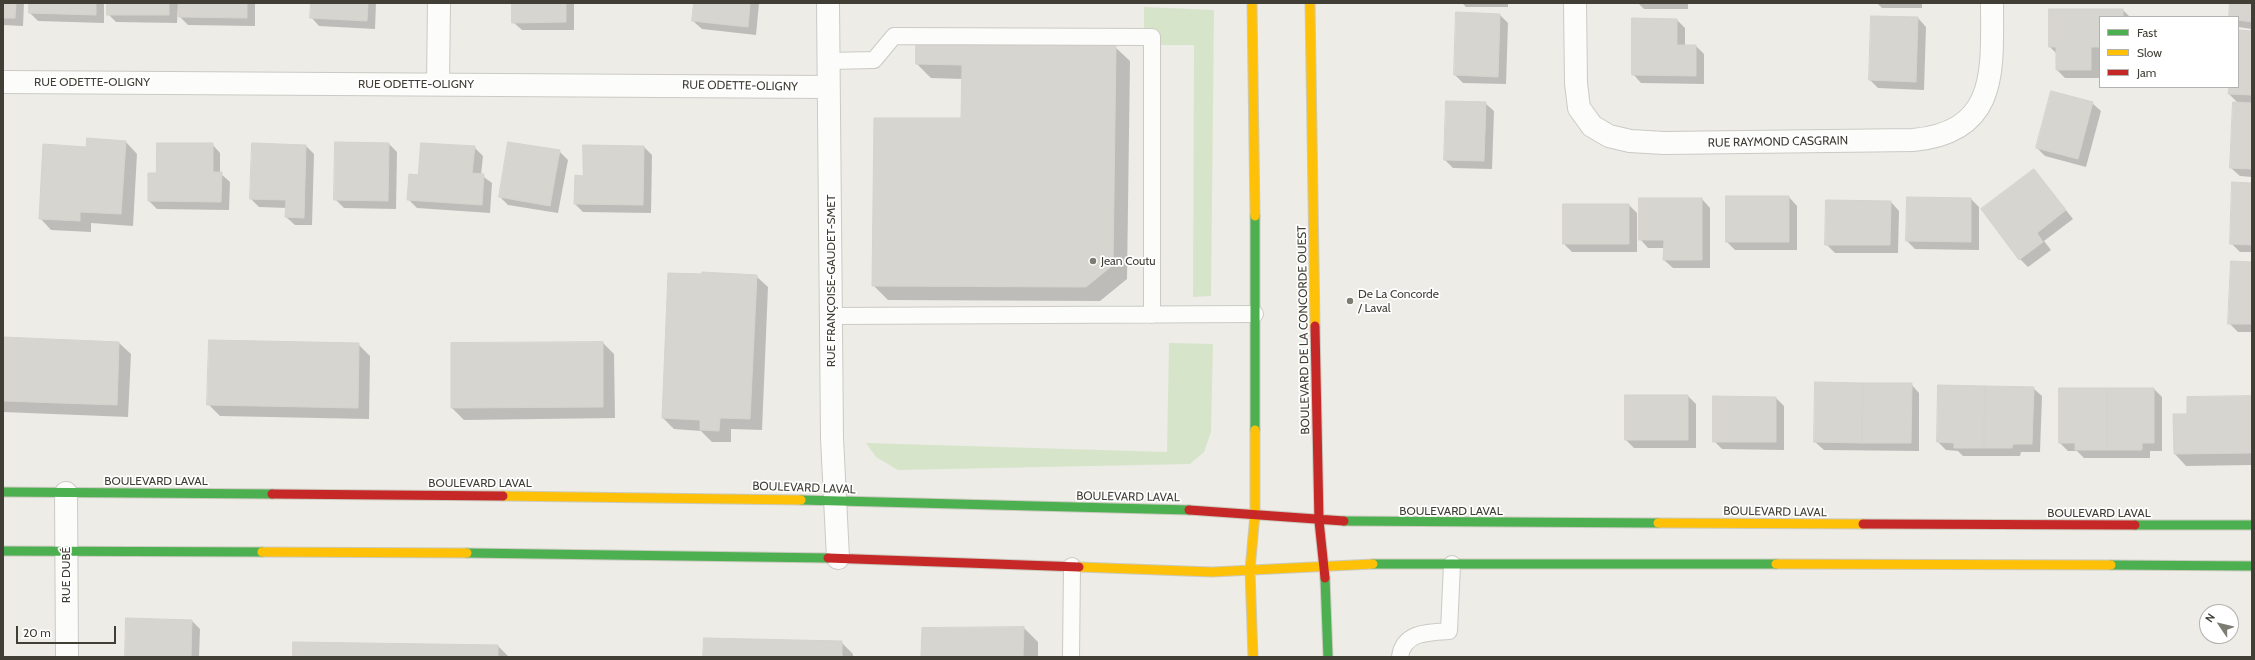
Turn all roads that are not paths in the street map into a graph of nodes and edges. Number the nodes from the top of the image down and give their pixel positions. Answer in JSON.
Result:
{"nodes":[{"id":1,"x":439,"y":3,"type":"edge"},
{"id":2,"x":828,"y":3,"type":"edge"},
{"id":3,"x":1252,"y":3,"type":"edge"},
{"id":4,"x":1310,"y":3,"type":"edge"},
{"id":5,"x":1575,"y":3,"type":"edge"},
{"id":6,"x":1992,"y":3,"type":"edge"},
{"id":7,"x":828,"y":61,"type":"junction"},
{"id":8,"x":3,"y":82,"type":"edge"},
{"id":9,"x":438,"y":84,"type":"junction"},
{"id":10,"x":828,"y":87,"type":"junction"},
{"id":11,"x":1255,"y":314,"type":"junction"},
{"id":12,"x":1152,"y":315,"type":"junction"},
{"id":13,"x":832,"y":316,"type":"junction"},
{"id":14,"x":3,"y":492,"type":"edge"},
{"id":15,"x":66,"y":493,"type":"junction"},
{"id":16,"x":835,"y":502,"type":"junction"},
{"id":17,"x":1254,"y":514,"type":"junction"},
{"id":18,"x":1319,"y":521,"type":"junction"},
{"id":19,"x":2252,"y":525,"type":"edge"},
{"id":20,"x":3,"y":551,"type":"edge"},
{"id":21,"x":66,"y":552,"type":"junction"},
{"id":22,"x":838,"y":558,"type":"junction"},
{"id":23,"x":1452,"y":564,"type":"junction"},
{"id":24,"x":1072,"y":566,"type":"junction"},
{"id":25,"x":1325,"y":566,"type":"junction"},
{"id":26,"x":2252,"y":566,"type":"edge"},
{"id":27,"x":1250,"y":570,"type":"junction"},
{"id":28,"x":67,"y":657,"type":"edge"},
{"id":29,"x":1071,"y":657,"type":"edge"},
{"id":30,"x":1253,"y":657,"type":"edge"},
{"id":31,"x":1328,"y":657,"type":"edge"},
{"id":32,"x":1400,"y":657,"type":"edge"}],
"edges":[{"from":1,"to":9,"type":"street"},
{"from":2,"to":7,"type":"street","name":"RUE FRANÇOISE-GAUDET-SMET"},
{"from":3,"to":11,"type":"street"},
{"from":4,"to":18,"type":"street","name":"BOULEVARD DE LA CONCORDE OUEST"},
{"from":5,"to":6,"type":"street","name":"RUE RAYMOND CASGRAIN"},
{"from":7,"to":10,"type":"street","name":"RUE FRANÇOISE-GAUDET-SMET"},
{"from":7,"to":12,"type":"lane"},
{"from":8,"to":9,"type":"street","name":"RUE ODETTE-OLIGNY"},
{"from":9,"to":10,"type":"street","name":"RUE ODETTE-OLIGNY"},
{"from":10,"to":13,"type":"street","name":"RUE FRANÇOISE-GAUDET-SMET"},
{"from":11,"to":12,"type":"lane"},
{"from":11,"to":17,"type":"street"},
{"from":12,"to":13,"type":"lane"},
{"from":13,"to":16,"type":"street","name":"RUE FRANÇOISE-GAUDET-SMET"},
{"from":14,"to":15,"type":"street","name":"BOULEVARD LAVAL"},
{"from":15,"to":16,"type":"street","name":"BOULEVARD LAVAL"},
{"from":15,"to":21,"type":"street","name":"RUE DUBÉ"},
{"from":16,"to":17,"type":"street","name":"BOULEVARD LAVAL"},
{"from":16,"to":22,"type":"street","name":"RUE FRANÇOISE-GAUDET-SMET"},
{"from":17,"to":18,"type":"street","name":"BOULEVARD LAVAL"},
{"from":17,"to":27,"type":"street"},
{"from":18,"to":19,"type":"street","name":"BOULEVARD LAVAL"},
{"from":18,"to":25,"type":"street","name":"BOULEVARD DE LA CONCORDE OUEST"},
{"from":20,"to":21,"type":"street"},
{"from":21,"to":22,"type":"street"},
{"from":21,"to":28,"type":"street","name":"RUE DUBÉ"},
{"from":22,"to":24,"type":"street"},
{"from":23,"to":25,"type":"street"},
{"from":23,"to":26,"type":"street"},
{"from":23,"to":32,"type":"lane"},
{"from":24,"to":27,"type":"street"},
{"from":24,"to":29,"type":"lane"},
{"from":25,"to":27,"type":"street"},
{"from":25,"to":31,"type":"street","name":"BOULEVARD DE LA CONCORDE OUEST"},
{"from":27,"to":30,"type":"street"}]}
